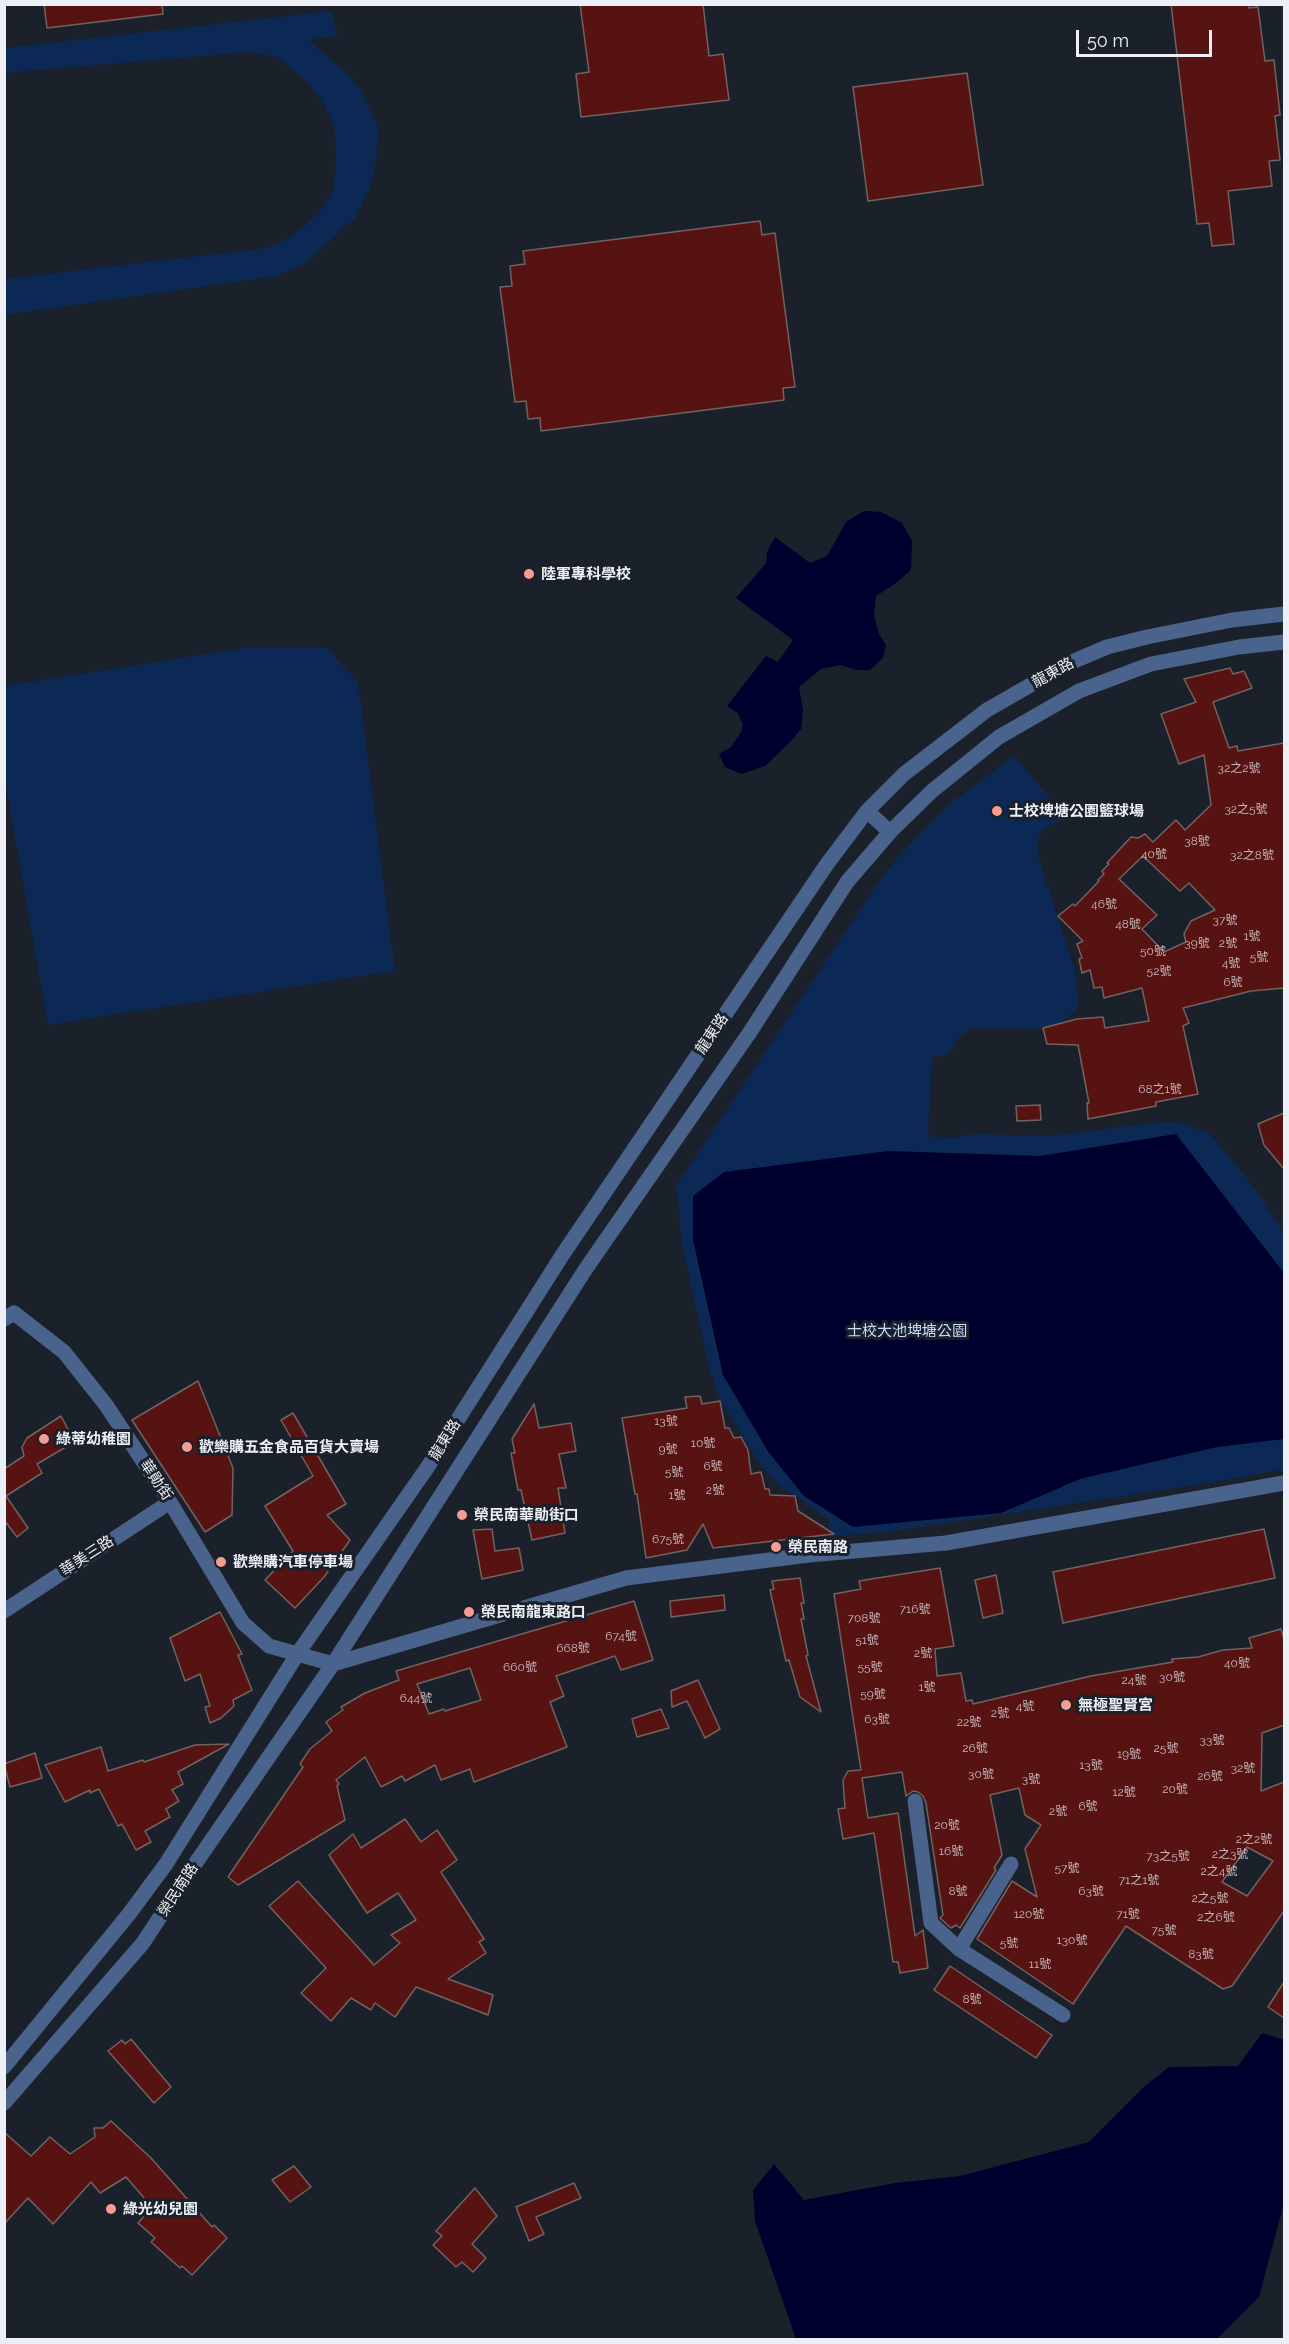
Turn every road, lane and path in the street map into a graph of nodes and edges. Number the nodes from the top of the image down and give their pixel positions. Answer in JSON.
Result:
{"nodes":[{"id":1,"x":1284,"y":614,"type":"edge"},
{"id":2,"x":1232,"y":620,"type":"junction"},
{"id":3,"x":1147,"y":637,"type":"junction"},
{"id":4,"x":1284,"y":642,"type":"edge"},
{"id":5,"x":1239,"y":647,"type":"junction"},
{"id":6,"x":1151,"y":664,"type":"junction"},
{"id":7,"x":867,"y":810,"type":"junction"},
{"id":8,"x":890,"y":832,"type":"junction"},
{"id":9,"x":8,"y":1313,"type":"edge"},
{"id":10,"x":1284,"y":1483,"type":"edge"},
{"id":11,"x":170,"y":1502,"type":"junction"},
{"id":12,"x":4,"y":1611,"type":"edge"},
{"id":13,"x":298,"y":1653,"type":"junction"},
{"id":14,"x":333,"y":1664,"type":"junction"},
{"id":15,"x":915,"y":1801,"type":"dead end"},
{"id":16,"x":1011,"y":1864,"type":"dead end"},
{"id":17,"x":959,"y":1948,"type":"junction"},
{"id":18,"x":1063,"y":2015,"type":"dead end"},
{"id":19,"x":4,"y":2067,"type":"edge"},
{"id":20,"x":4,"y":2103,"type":"edge"}],
"edges":[{"from":1,"to":2,"type":"street","name":"龍東路"},
{"from":2,"to":3,"type":"street","name":"龍東路"},
{"from":2,"to":5,"type":"street"},
{"from":3,"to":6,"type":"street"},
{"from":3,"to":7,"type":"street","name":"龍東路"},
{"from":4,"to":5,"type":"street","name":"龍東路"},
{"from":5,"to":6,"type":"street","name":"龍東路"},
{"from":6,"to":8,"type":"street","name":"龍東路"},
{"from":7,"to":8,"type":"street"},
{"from":7,"to":13,"type":"street","name":"龍東路"},
{"from":8,"to":14,"type":"street","name":"龍東路"},
{"from":9,"to":11,"type":"street","name":"華勛街"},
{"from":10,"to":14,"type":"street"},
{"from":11,"to":12,"type":"street","name":"華美三路"},
{"from":11,"to":13,"type":"street","name":"華勛街"},
{"from":13,"to":14,"type":"street"},
{"from":13,"to":19,"type":"street","name":"榮民南路"},
{"from":14,"to":20,"type":"street","name":"榮民南路"},
{"from":15,"to":17,"type":"street"},
{"from":16,"to":17,"type":"street"},
{"from":17,"to":18,"type":"street"}]}
